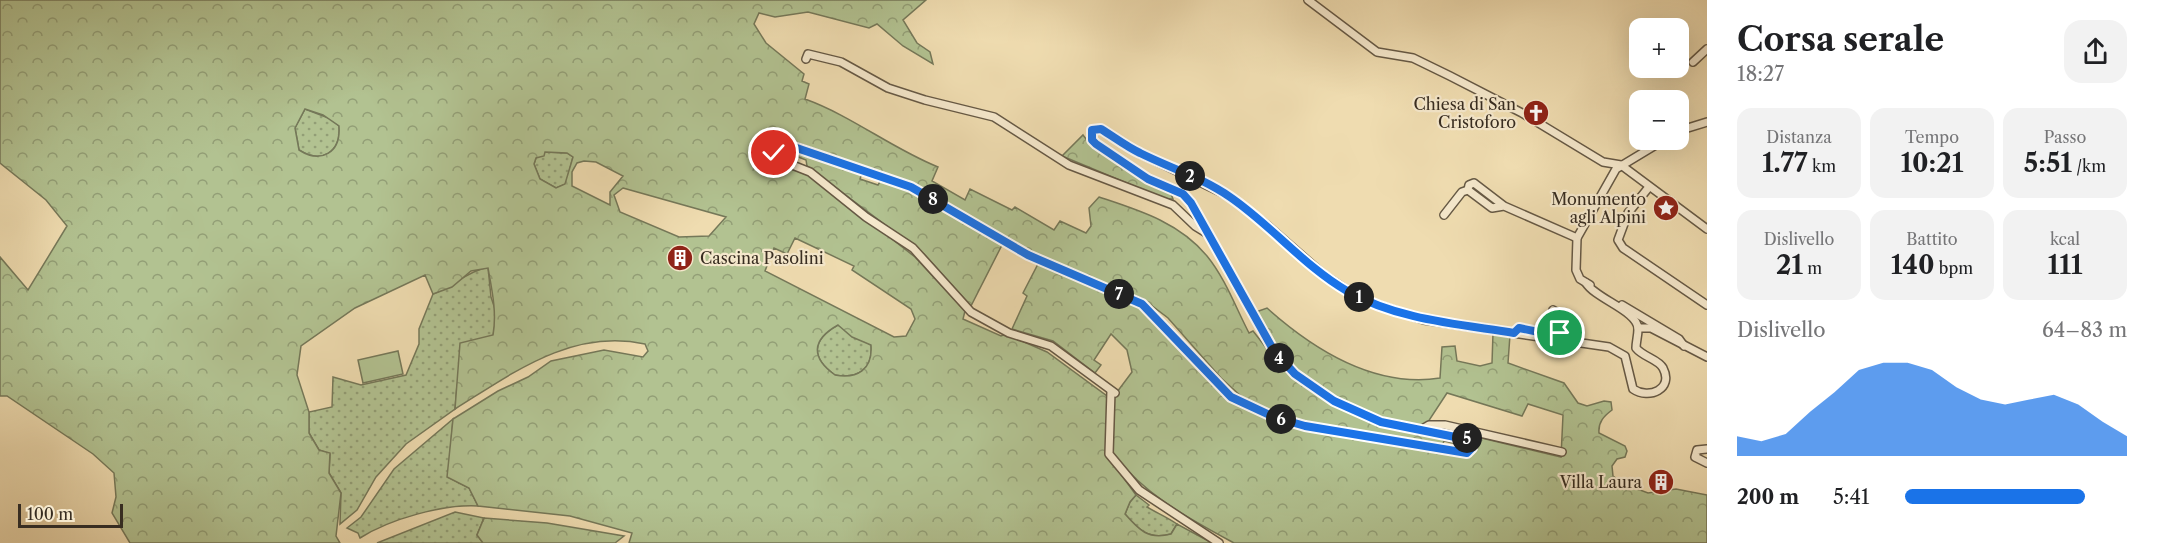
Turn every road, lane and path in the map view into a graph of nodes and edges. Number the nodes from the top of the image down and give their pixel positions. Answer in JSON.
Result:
{"nodes":[{"id":1,"x":1308,"y":0,"type":"edge"},
{"id":2,"x":1707,"y":49,"type":"edge"},
{"id":3,"x":806,"y":59,"type":"dead end"},
{"id":4,"x":1694,"y":62,"type":"dead end"},
{"id":5,"x":1707,"y":122,"type":"edge"},
{"id":6,"x":1689,"y":128,"type":"edge"},
{"id":7,"x":1647,"y":150,"type":"edge"},
{"id":8,"x":1621,"y":165,"type":"junction"},
{"id":9,"x":1649,"y":186,"type":"junction"},
{"id":10,"x":1183,"y":194,"type":"junction"},
{"id":11,"x":1173,"y":205,"type":"junction"},
{"id":12,"x":1444,"y":215,"type":"dead end"},
{"id":13,"x":1707,"y":228,"type":"edge"},
{"id":14,"x":1208,"y":234,"type":"junction"},
{"id":15,"x":1577,"y":238,"type":"junction"},
{"id":16,"x":1586,"y":283,"type":"junction"},
{"id":17,"x":1707,"y":304,"type":"edge"},
{"id":18,"x":1553,"y":310,"type":"dead end"},
{"id":19,"x":1638,"y":328,"type":"junction"},
{"id":20,"x":1514,"y":333,"type":"junction"},
{"id":21,"x":1684,"y":346,"type":"junction"},
{"id":22,"x":1707,"y":357,"type":"edge"},
{"id":23,"x":1419,"y":431,"type":"junction"},
{"id":24,"x":1707,"y":449,"type":"edge"},
{"id":25,"x":1562,"y":452,"type":"dead end"},
{"id":26,"x":1707,"y":463,"type":"edge"},
{"id":27,"x":1219,"y":543,"type":"edge"}],
"edges":[{"from":1,"to":8,"type":"street"},
{"from":2,"to":4,"type":"street"},
{"from":3,"to":11,"type":"street"},
{"from":5,"to":6,"type":"street"},
{"from":7,"to":8,"type":"street"},
{"from":8,"to":9,"type":"street"},
{"from":8,"to":15,"type":"street"},
{"from":9,"to":13,"type":"street"},
{"from":9,"to":17,"type":"street"},
{"from":10,"to":11,"type":"street"},
{"from":10,"to":14,"type":"street"},
{"from":10,"to":20,"type":"street"},
{"from":11,"to":14,"type":"street"},
{"from":12,"to":15,"type":"street"},
{"from":14,"to":23,"type":"street"},
{"from":15,"to":16,"type":"street"},
{"from":16,"to":19,"type":"street"},
{"from":16,"to":21,"type":"street"},
{"from":18,"to":20,"type":"street"},
{"from":19,"to":20,"type":"street"},
{"from":19,"to":21,"type":"street"},
{"from":21,"to":22,"type":"street"},
{"from":23,"to":25,"type":"street"},
{"from":23,"to":27,"type":"street"},
{"from":24,"to":26,"type":"street"}]}
